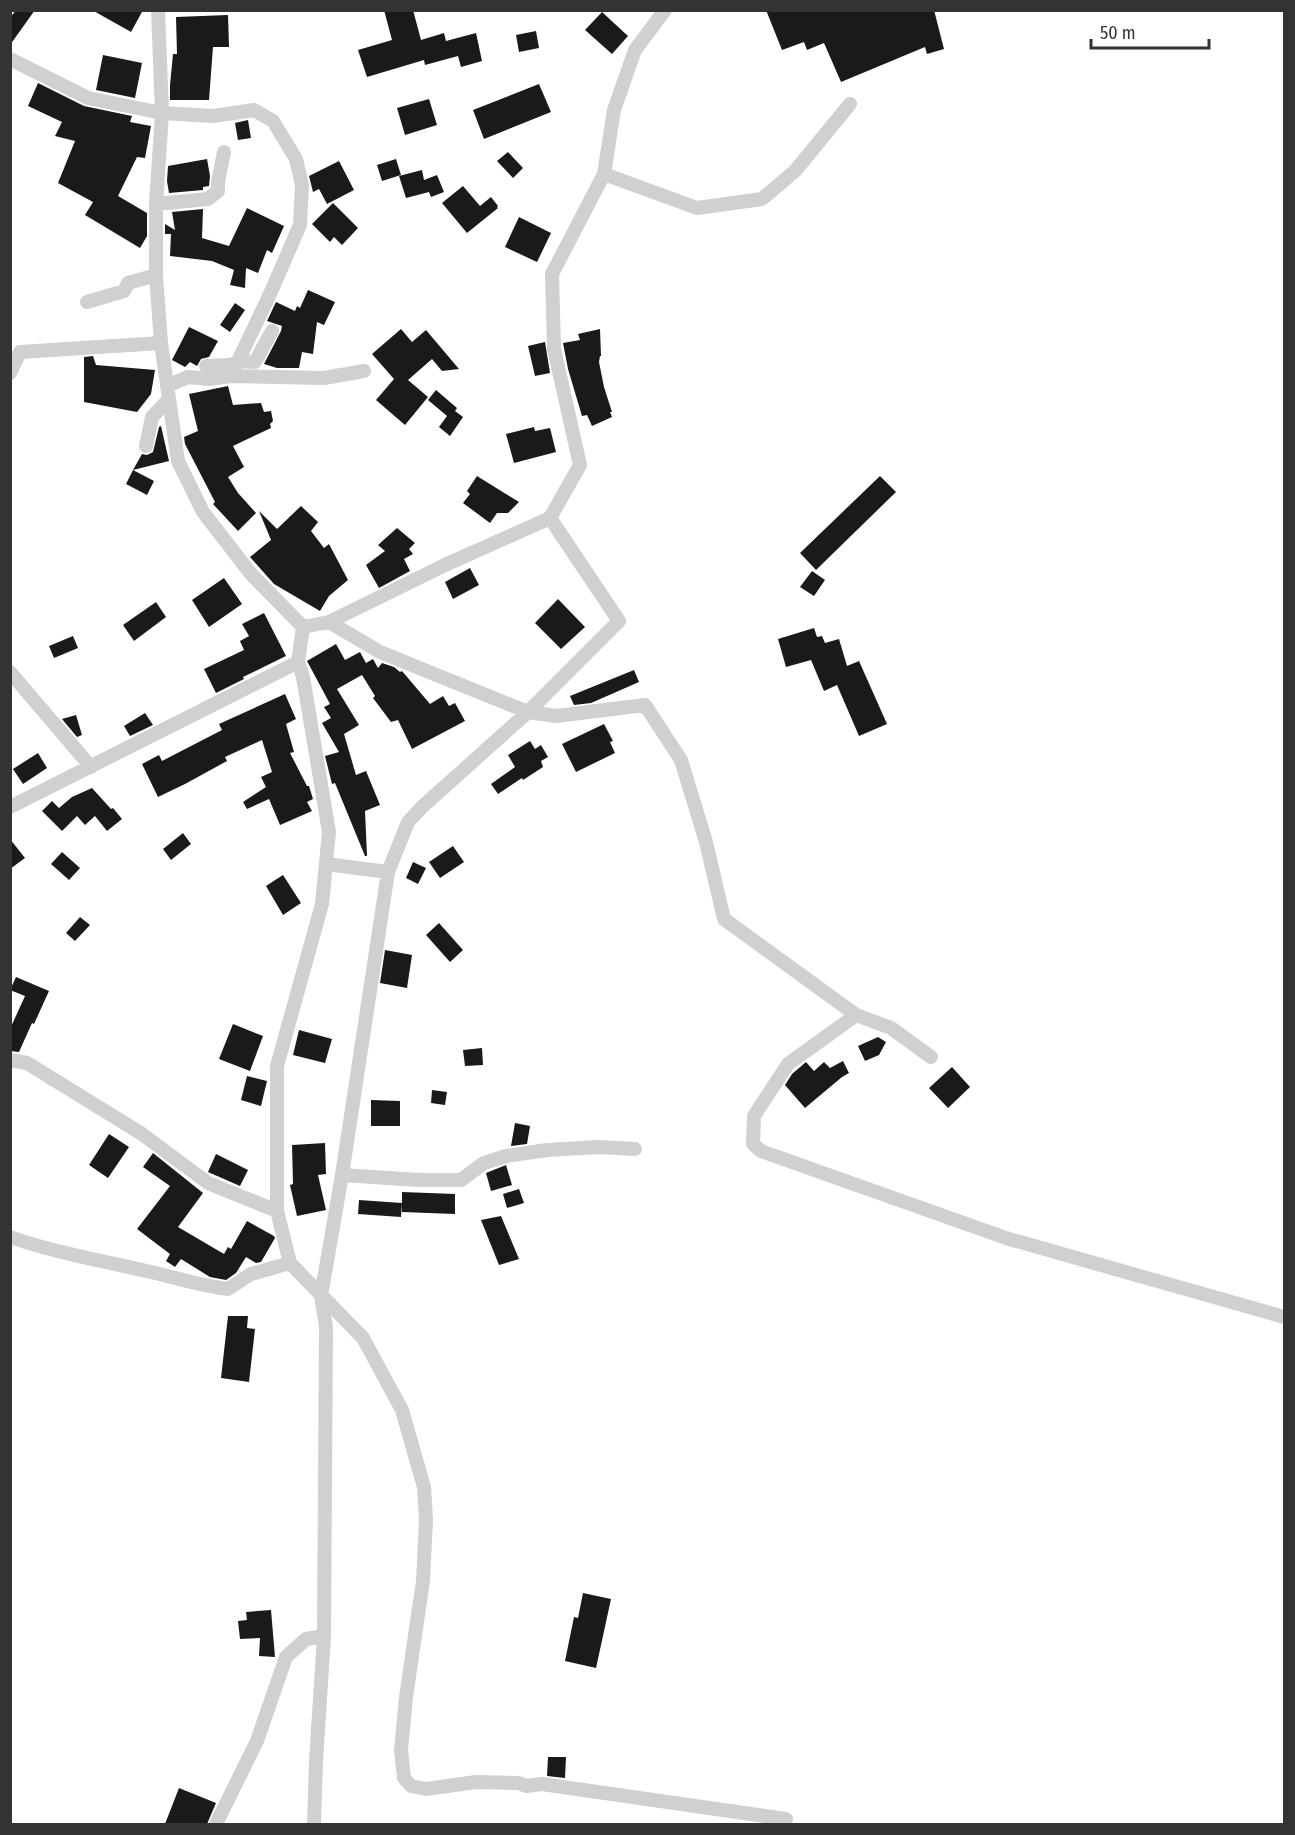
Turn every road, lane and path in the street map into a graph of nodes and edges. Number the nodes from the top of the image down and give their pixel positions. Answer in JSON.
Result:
{"nodes":[{"id":1,"x":158,"y":10,"type":"edge"},
{"id":2,"x":665,"y":10,"type":"edge"},
{"id":3,"x":10,"y":59,"type":"edge"},
{"id":4,"x":850,"y":104,"type":"dead end"},
{"id":5,"x":162,"y":114,"type":"junction"},
{"id":6,"x":224,"y":152,"type":"dead end"},
{"id":7,"x":604,"y":174,"type":"junction"},
{"id":8,"x":156,"y":204,"type":"junction"},
{"id":9,"x":156,"y":275,"type":"junction"},
{"id":10,"x":87,"y":302,"type":"dead end"},
{"id":11,"x":272,"y":331,"type":"dead end"},
{"id":12,"x":161,"y":343,"type":"junction"},
{"id":13,"x":238,"y":362,"type":"junction"},
{"id":14,"x":206,"y":366,"type":"dead end"},
{"id":15,"x":364,"y":371,"type":"dead end"},
{"id":16,"x":10,"y":373,"type":"edge"},
{"id":17,"x":231,"y":376,"type":"junction"},
{"id":18,"x":168,"y":392,"type":"junction"},
{"id":19,"x":146,"y":446,"type":"dead end"},
{"id":20,"x":550,"y":518,"type":"junction"},
{"id":21,"x":329,"y":622,"type":"junction"},
{"id":22,"x":303,"y":627,"type":"junction"},
{"id":23,"x":298,"y":662,"type":"junction"},
{"id":24,"x":10,"y":672,"type":"edge"},
{"id":25,"x":528,"y":712,"type":"junction"},
{"id":26,"x":91,"y":767,"type":"junction"},
{"id":27,"x":10,"y":807,"type":"edge"},
{"id":28,"x":326,"y":864,"type":"junction"},
{"id":29,"x":388,"y":872,"type":"junction"},
{"id":30,"x":856,"y":1015,"type":"junction"},
{"id":31,"x":931,"y":1057,"type":"dead end"},
{"id":32,"x":10,"y":1060,"type":"edge"},
{"id":33,"x":635,"y":1149,"type":"dead end"},
{"id":34,"x":342,"y":1175,"type":"junction"},
{"id":35,"x":277,"y":1211,"type":"junction"},
{"id":36,"x":10,"y":1237,"type":"edge"},
{"id":37,"x":290,"y":1263,"type":"junction"},
{"id":38,"x":321,"y":1296,"type":"junction"},
{"id":39,"x":1284,"y":1317,"type":"edge"},
{"id":40,"x":324,"y":1636,"type":"junction"},
{"id":41,"x":786,"y":1819,"type":"dead end"},
{"id":42,"x":216,"y":1824,"type":"edge"},
{"id":43,"x":314,"y":1824,"type":"edge"}],
"edges":[{"from":1,"to":5,"type":"street"},
{"from":2,"to":7,"type":"street"},
{"from":3,"to":5,"type":"street"},
{"from":4,"to":7,"type":"street"},
{"from":5,"to":8,"type":"street"},
{"from":5,"to":13,"type":"street"},
{"from":6,"to":8,"type":"street"},
{"from":7,"to":20,"type":"street"},
{"from":8,"to":9,"type":"street"},
{"from":9,"to":10,"type":"street"},
{"from":9,"to":12,"type":"street"},
{"from":11,"to":13,"type":"street"},
{"from":12,"to":16,"type":"street"},
{"from":12,"to":18,"type":"street"},
{"from":13,"to":14,"type":"street"},
{"from":13,"to":17,"type":"street"},
{"from":15,"to":17,"type":"street"},
{"from":17,"to":18,"type":"street"},
{"from":18,"to":19,"type":"street"},
{"from":18,"to":22,"type":"street"},
{"from":20,"to":21,"type":"street"},
{"from":20,"to":25,"type":"street"},
{"from":21,"to":22,"type":"street"},
{"from":21,"to":25,"type":"street"},
{"from":22,"to":23,"type":"street"},
{"from":23,"to":26,"type":"street"},
{"from":23,"to":28,"type":"street"},
{"from":24,"to":26,"type":"street"},
{"from":25,"to":29,"type":"street"},
{"from":25,"to":30,"type":"street"},
{"from":26,"to":27,"type":"street"},
{"from":28,"to":29,"type":"street"},
{"from":28,"to":35,"type":"street"},
{"from":29,"to":34,"type":"street"},
{"from":30,"to":31,"type":"street"},
{"from":30,"to":39,"type":"street"},
{"from":32,"to":35,"type":"street"},
{"from":33,"to":34,"type":"street"},
{"from":34,"to":38,"type":"street"},
{"from":35,"to":37,"type":"street"},
{"from":36,"to":37,"type":"street"},
{"from":37,"to":38,"type":"street"},
{"from":38,"to":40,"type":"street"},
{"from":38,"to":41,"type":"street"},
{"from":40,"to":42,"type":"street"},
{"from":40,"to":43,"type":"street"}]}
